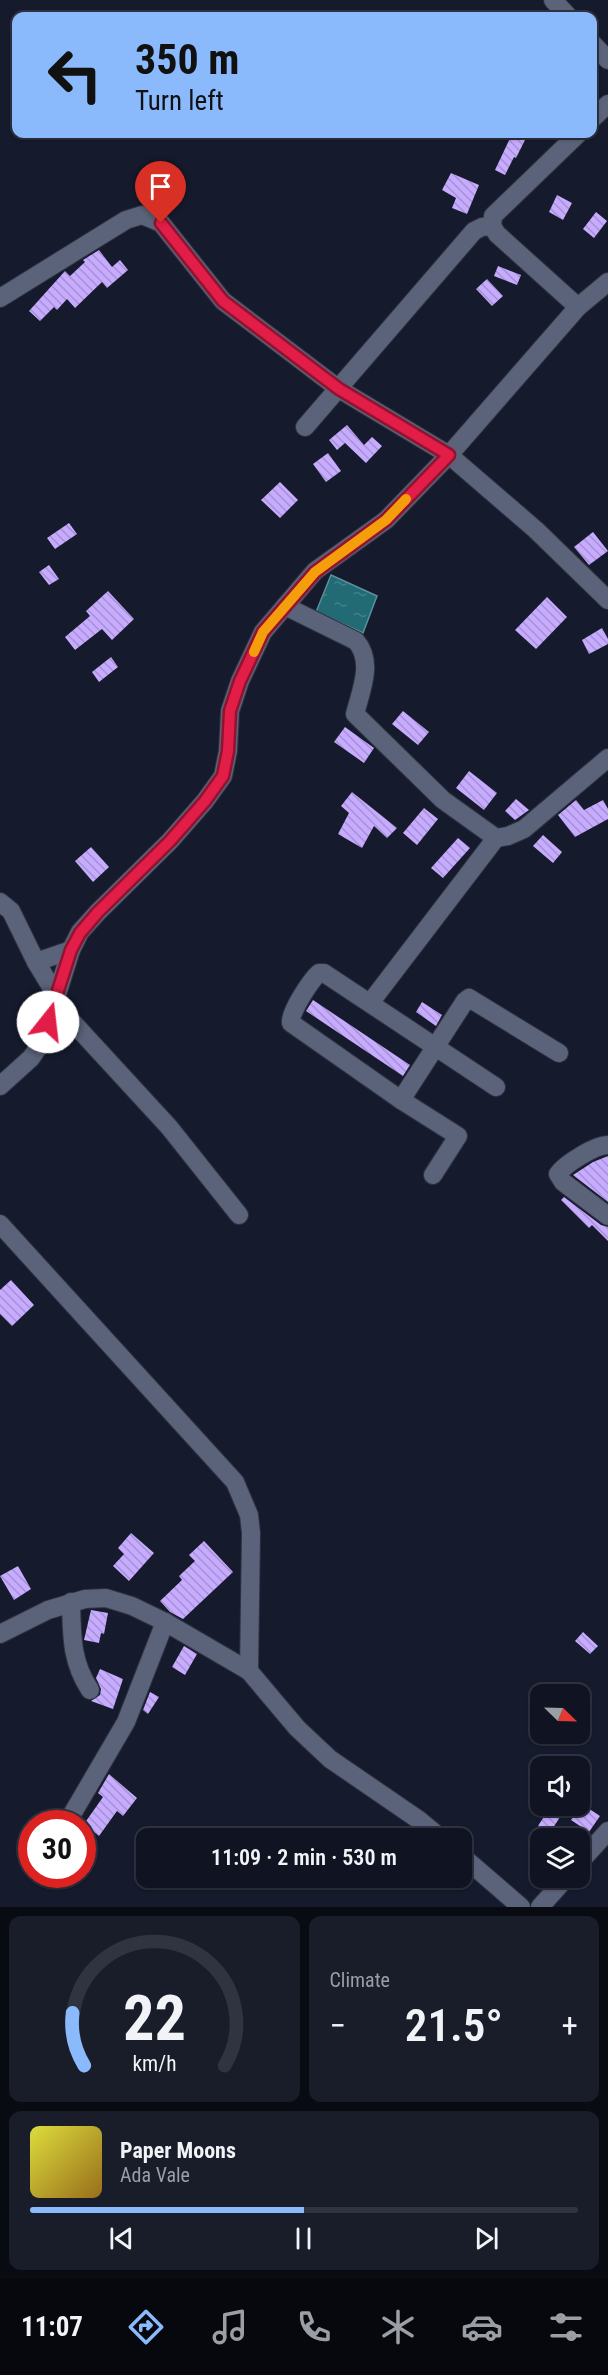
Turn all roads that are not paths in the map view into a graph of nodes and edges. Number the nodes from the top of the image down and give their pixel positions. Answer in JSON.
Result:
{"nodes":[{"id":1,"x":553,"y":0,"type":"edge"},
{"id":2,"x":564,"y":12,"type":"edge"},
{"id":3,"x":597,"y":48,"type":"edge"},
{"id":4,"x":608,"y":60,"type":"edge"},
{"id":5,"x":608,"y":104,"type":"edge"},
{"id":6,"x":597,"y":114,"type":"edge"},
{"id":7,"x":574,"y":138,"type":"edge"},
{"id":8,"x":492,"y":226,"type":"junction"},
{"id":9,"x":608,"y":282,"type":"edge"},
{"id":10,"x":0,"y":298,"type":"edge"},
{"id":11,"x":578,"y":308,"type":"junction"},
{"id":12,"x":339,"y":389,"type":"junction"},
{"id":13,"x":304,"y":427,"type":"dead end"},
{"id":14,"x":449,"y":455,"type":"junction"},
{"id":15,"x":608,"y":600,"type":"edge"},
{"id":16,"x":285,"y":606,"type":"junction"},
{"id":17,"x":608,"y":758,"type":"edge"},
{"id":18,"x":496,"y":838,"type":"junction"},
{"id":19,"x":0,"y":902,"type":"edge"},
{"id":20,"x":71,"y":950,"type":"junction"},
{"id":21,"x":36,"y":962,"type":"junction"},
{"id":22,"x":55,"y":999,"type":"junction"},
{"id":23,"x":370,"y":1003,"type":"junction"},
{"id":24,"x":436,"y":1047,"type":"junction"},
{"id":25,"x":559,"y":1053,"type":"dead end"},
{"id":26,"x":0,"y":1086,"type":"edge"},
{"id":27,"x":496,"y":1087,"type":"dead end"},
{"id":28,"x":401,"y":1100,"type":"junction"},
{"id":29,"x":608,"y":1145,"type":"edge"},
{"id":30,"x":433,"y":1175,"type":"dead end"},
{"id":31,"x":239,"y":1215,"type":"dead end"},
{"id":32,"x":608,"y":1216,"type":"edge"},
{"id":33,"x":0,"y":1224,"type":"edge"},
{"id":34,"x":71,"y":1602,"type":"junction"},
{"id":35,"x":165,"y":1622,"type":"junction"},
{"id":36,"x":0,"y":1634,"type":"edge"},
{"id":37,"x":249,"y":1671,"type":"junction"},
{"id":38,"x":90,"y":1690,"type":"dead end"},
{"id":39,"x":75,"y":1810,"type":"edge"},
{"id":40,"x":429,"y":1828,"type":"edge"},
{"id":41,"x":608,"y":1831,"type":"edge"},
{"id":42,"x":590,"y":1851,"type":"edge"},
{"id":43,"x":472,"y":1865,"type":"edge"},
{"id":44,"x":557,"y":1888,"type":"edge"},
{"id":45,"x":521,"y":1907,"type":"edge"},
{"id":46,"x":540,"y":1907,"type":"edge"}],
"edges":[{"from":1,"to":2,"type":"street"},
{"from":3,"to":4,"type":"street"},
{"from":5,"to":6,"type":"street"},
{"from":7,"to":8,"type":"street"},
{"from":8,"to":11,"type":"street"},
{"from":8,"to":12,"type":"street"},
{"from":9,"to":11,"type":"street"},
{"from":10,"to":12,"type":"street"},
{"from":11,"to":14,"type":"street"},
{"from":12,"to":13,"type":"street"},
{"from":12,"to":14,"type":"street"},
{"from":14,"to":15,"type":"street"},
{"from":14,"to":16,"type":"street"},
{"from":16,"to":18,"type":"street"},
{"from":16,"to":20,"type":"street"},
{"from":17,"to":18,"type":"street"},
{"from":18,"to":23,"type":"street"},
{"from":19,"to":21,"type":"street"},
{"from":20,"to":21,"type":"street"},
{"from":20,"to":22,"type":"street"},
{"from":21,"to":22,"type":"street"},
{"from":22,"to":26,"type":"street"},
{"from":22,"to":31,"type":"street"},
{"from":23,"to":24,"type":"street"},
{"from":23,"to":28,"type":"street"},
{"from":24,"to":25,"type":"street"},
{"from":24,"to":27,"type":"street"},
{"from":24,"to":28,"type":"street"},
{"from":28,"to":30,"type":"street"},
{"from":29,"to":32,"type":"street"},
{"from":33,"to":37,"type":"street"},
{"from":34,"to":35,"type":"street"},
{"from":34,"to":36,"type":"street"},
{"from":34,"to":38,"type":"street"},
{"from":35,"to":37,"type":"street"},
{"from":35,"to":39,"type":"street"},
{"from":37,"to":40,"type":"street"},
{"from":41,"to":42,"type":"street"},
{"from":43,"to":45,"type":"street"},
{"from":44,"to":46,"type":"street"}]}
